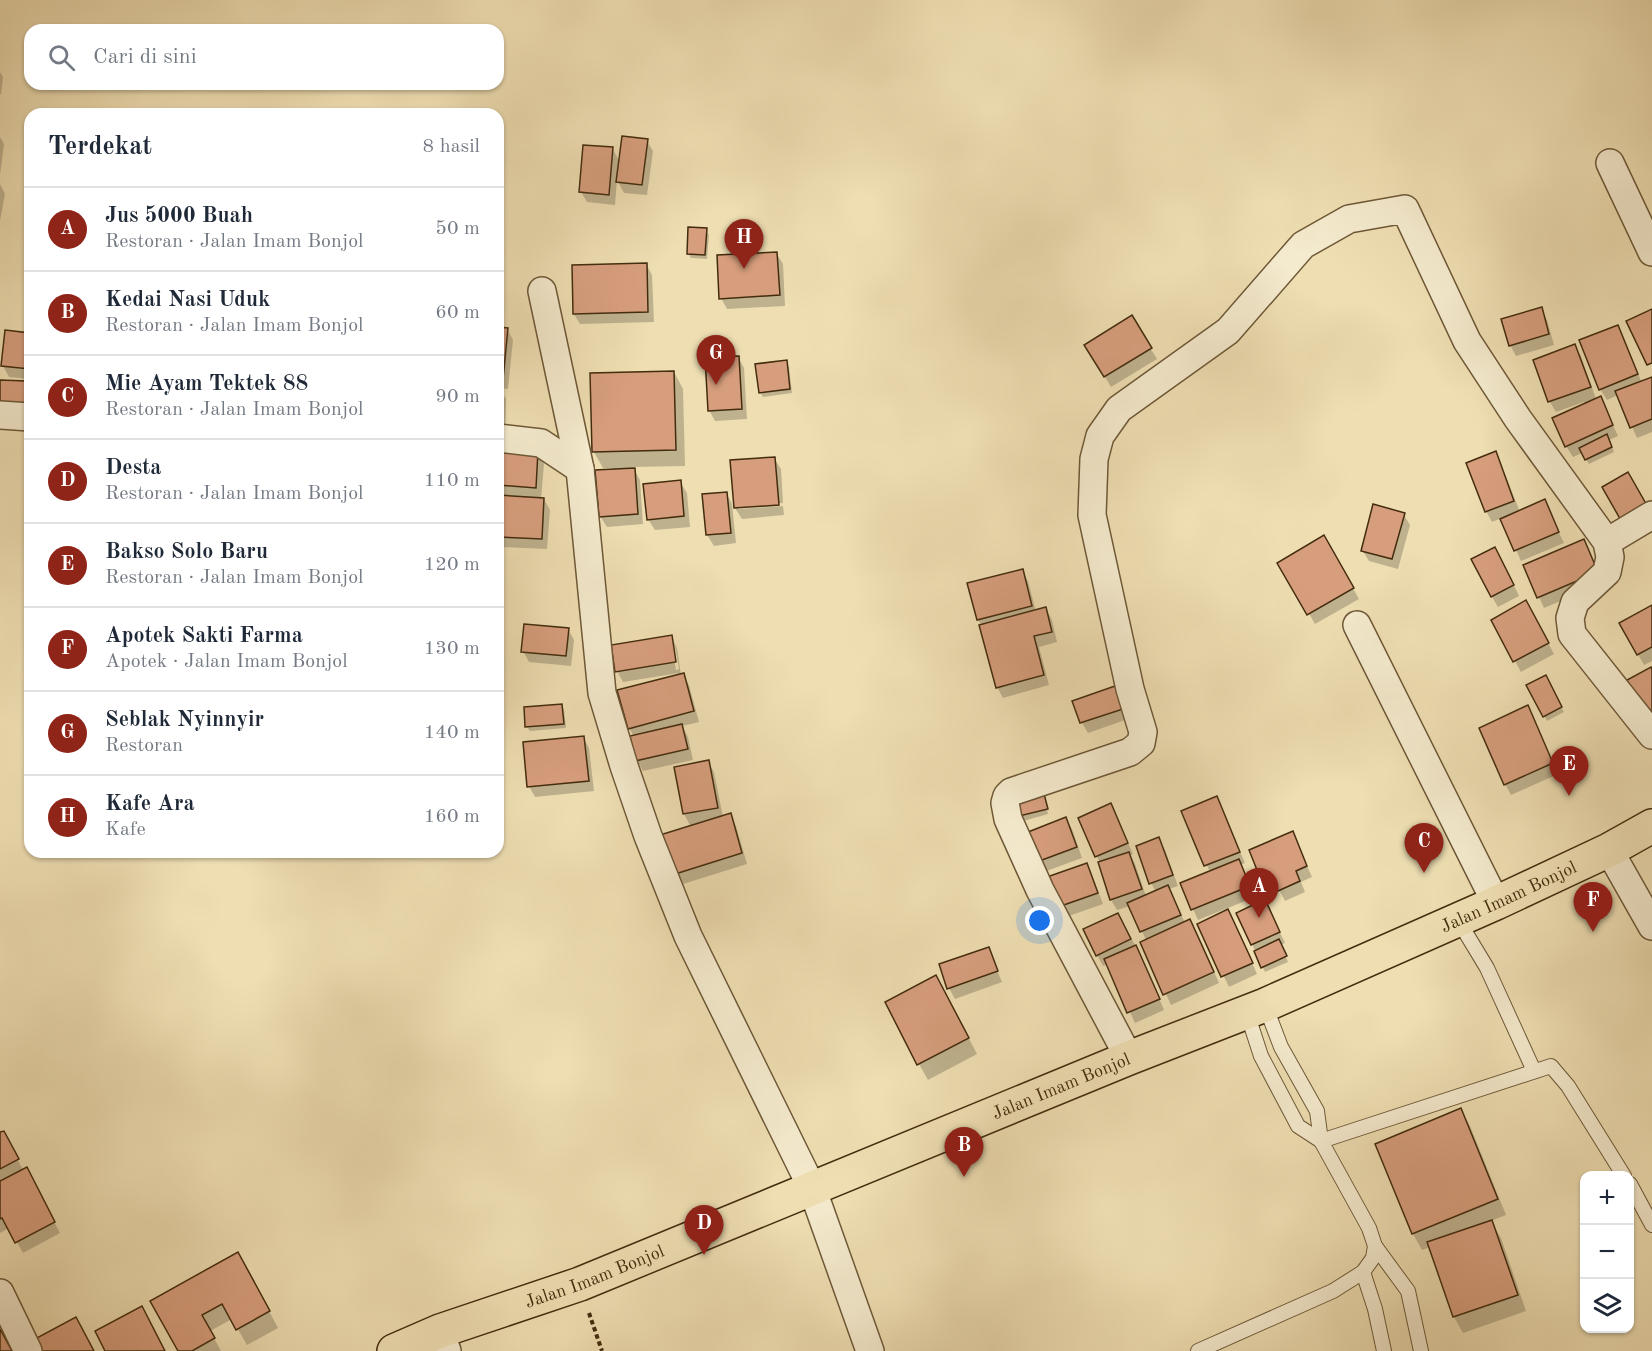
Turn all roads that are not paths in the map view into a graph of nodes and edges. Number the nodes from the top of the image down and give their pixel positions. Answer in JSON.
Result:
{"nodes":[{"id":1,"x":1610,"y":163,"type":"dead end"},
{"id":2,"x":1652,"y":252,"type":"edge"},
{"id":3,"x":542,"y":291,"type":"dead end"},
{"id":4,"x":0,"y":415,"type":"edge"},
{"id":5,"x":24,"y":417,"type":"edge"},
{"id":6,"x":504,"y":439,"type":"edge"},
{"id":7,"x":580,"y":469,"type":"junction"},
{"id":8,"x":1652,"y":515,"type":"edge"},
{"id":9,"x":1607,"y":542,"type":"junction"},
{"id":10,"x":1357,"y":625,"type":"dead end"},
{"id":11,"x":1652,"y":735,"type":"edge"},
{"id":12,"x":1652,"y":826,"type":"edge"},
{"id":13,"x":1609,"y":850,"type":"junction"},
{"id":14,"x":1496,"y":903,"type":"junction"},
{"id":15,"x":1458,"y":920,"type":"junction"},
{"id":16,"x":1652,"y":926,"type":"edge"},
{"id":17,"x":1256,"y":1009,"type":"junction"},
{"id":18,"x":1129,"y":1058,"type":"junction"},
{"id":19,"x":1534,"y":1071,"type":"junction"},
{"id":20,"x":1321,"y":1141,"type":"junction"},
{"id":21,"x":1621,"y":1171,"type":"edge"},
{"id":22,"x":812,"y":1188,"type":"junction"},
{"id":23,"x":1634,"y":1194,"type":"edge"},
{"id":24,"x":1652,"y":1225,"type":"edge"},
{"id":25,"x":1375,"y":1246,"type":"junction"},
{"id":26,"x":1363,"y":1272,"type":"junction"},
{"id":27,"x":0,"y":1293,"type":"edge"},
{"id":28,"x":444,"y":1341,"type":"edge"},
{"id":29,"x":28,"y":1351,"type":"edge"},
{"id":30,"x":394,"y":1351,"type":"edge"},
{"id":31,"x":870,"y":1351,"type":"edge"},
{"id":32,"x":1198,"y":1351,"type":"edge"},
{"id":33,"x":1384,"y":1351,"type":"edge"},
{"id":34,"x":1421,"y":1351,"type":"edge"}],
"edges":[{"from":1,"to":2,"type":"street"},
{"from":3,"to":7,"type":"street"},
{"from":4,"to":5,"type":"street"},
{"from":6,"to":7,"type":"street"},
{"from":7,"to":22,"type":"street"},
{"from":8,"to":9,"type":"street"},
{"from":9,"to":11,"type":"street"},
{"from":9,"to":18,"type":"street"},
{"from":10,"to":14,"type":"street"},
{"from":12,"to":13,"type":"highway","name":"Jalan Imam Bonjol"},
{"from":13,"to":14,"type":"highway","name":"Jalan Imam Bonjol"},
{"from":13,"to":16,"type":"street"},
{"from":14,"to":15,"type":"highway","name":"Jalan Imam Bonjol"},
{"from":15,"to":17,"type":"highway","name":"Jalan Imam Bonjol"},
{"from":15,"to":19,"type":"lane"},
{"from":17,"to":18,"type":"highway","name":"Jalan Imam Bonjol"},
{"from":17,"to":20,"type":"lane"},
{"from":17,"to":20,"type":"lane"},
{"from":18,"to":22,"type":"highway","name":"Jalan Imam Bonjol"},
{"from":19,"to":20,"type":"lane"},
{"from":19,"to":21,"type":"lane"},
{"from":20,"to":25,"type":"lane"},
{"from":22,"to":28,"type":"highway","name":"Jalan Imam Bonjol"},
{"from":22,"to":31,"type":"street"},
{"from":23,"to":24,"type":"lane"},
{"from":25,"to":26,"type":"lane"},
{"from":25,"to":34,"type":"lane"},
{"from":26,"to":32,"type":"lane"},
{"from":26,"to":33,"type":"lane"},
{"from":27,"to":29,"type":"street"},
{"from":28,"to":30,"type":"highway","name":"Jalan Imam Bonjol"}]}
